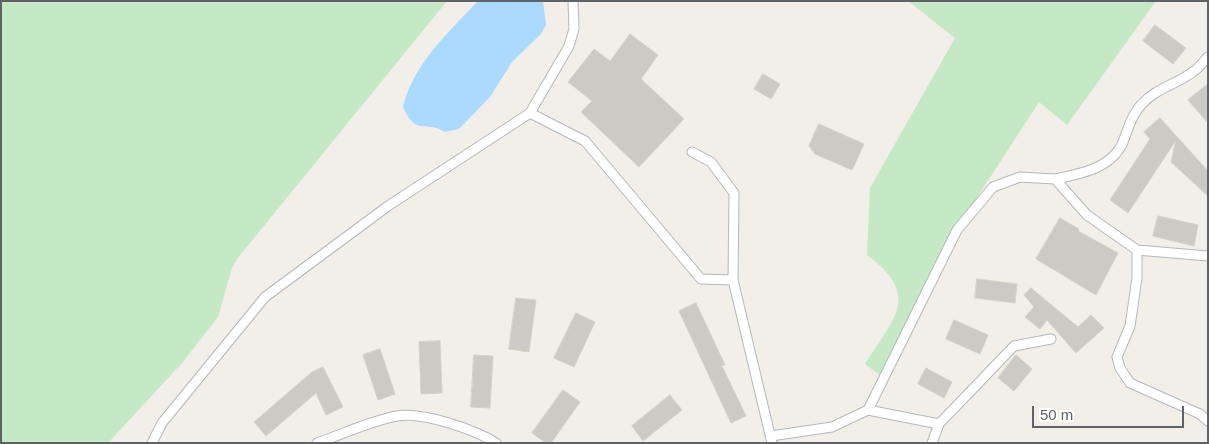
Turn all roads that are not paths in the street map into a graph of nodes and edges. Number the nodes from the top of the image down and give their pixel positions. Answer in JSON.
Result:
{"nodes":[{"id":1,"x":573,"y":1,"type":"edge"},
{"id":2,"x":1208,"y":57,"type":"edge"},
{"id":3,"x":530,"y":113,"type":"junction"},
{"id":4,"x":692,"y":152,"type":"dead end"},
{"id":5,"x":1055,"y":179,"type":"junction"},
{"id":6,"x":1137,"y":250,"type":"junction"},
{"id":7,"x":1208,"y":256,"type":"edge"},
{"id":8,"x":733,"y":280,"type":"junction"},
{"id":9,"x":1051,"y":339,"type":"dead end"},
{"id":10,"x":868,"y":410,"type":"junction"},
{"id":11,"x":1208,"y":421,"type":"edge"},
{"id":12,"x":939,"y":424,"type":"junction"},
{"id":13,"x":771,"y":440,"type":"edge"},
{"id":14,"x":152,"y":443,"type":"edge"},
{"id":15,"x":317,"y":443,"type":"edge"},
{"id":16,"x":496,"y":443,"type":"edge"},
{"id":17,"x":932,"y":443,"type":"edge"}],
"edges":[{"from":1,"to":3,"type":"lane"},
{"from":2,"to":5,"type":"lane"},
{"from":3,"to":8,"type":"lane"},
{"from":3,"to":14,"type":"lane"},
{"from":4,"to":8,"type":"lane"},
{"from":5,"to":6,"type":"lane"},
{"from":5,"to":10,"type":"lane"},
{"from":6,"to":7,"type":"lane"},
{"from":6,"to":11,"type":"lane"},
{"from":8,"to":13,"type":"lane"},
{"from":9,"to":12,"type":"lane"},
{"from":10,"to":12,"type":"lane"},
{"from":10,"to":13,"type":"lane"},
{"from":12,"to":17,"type":"lane"},
{"from":15,"to":16,"type":"lane"}]}
